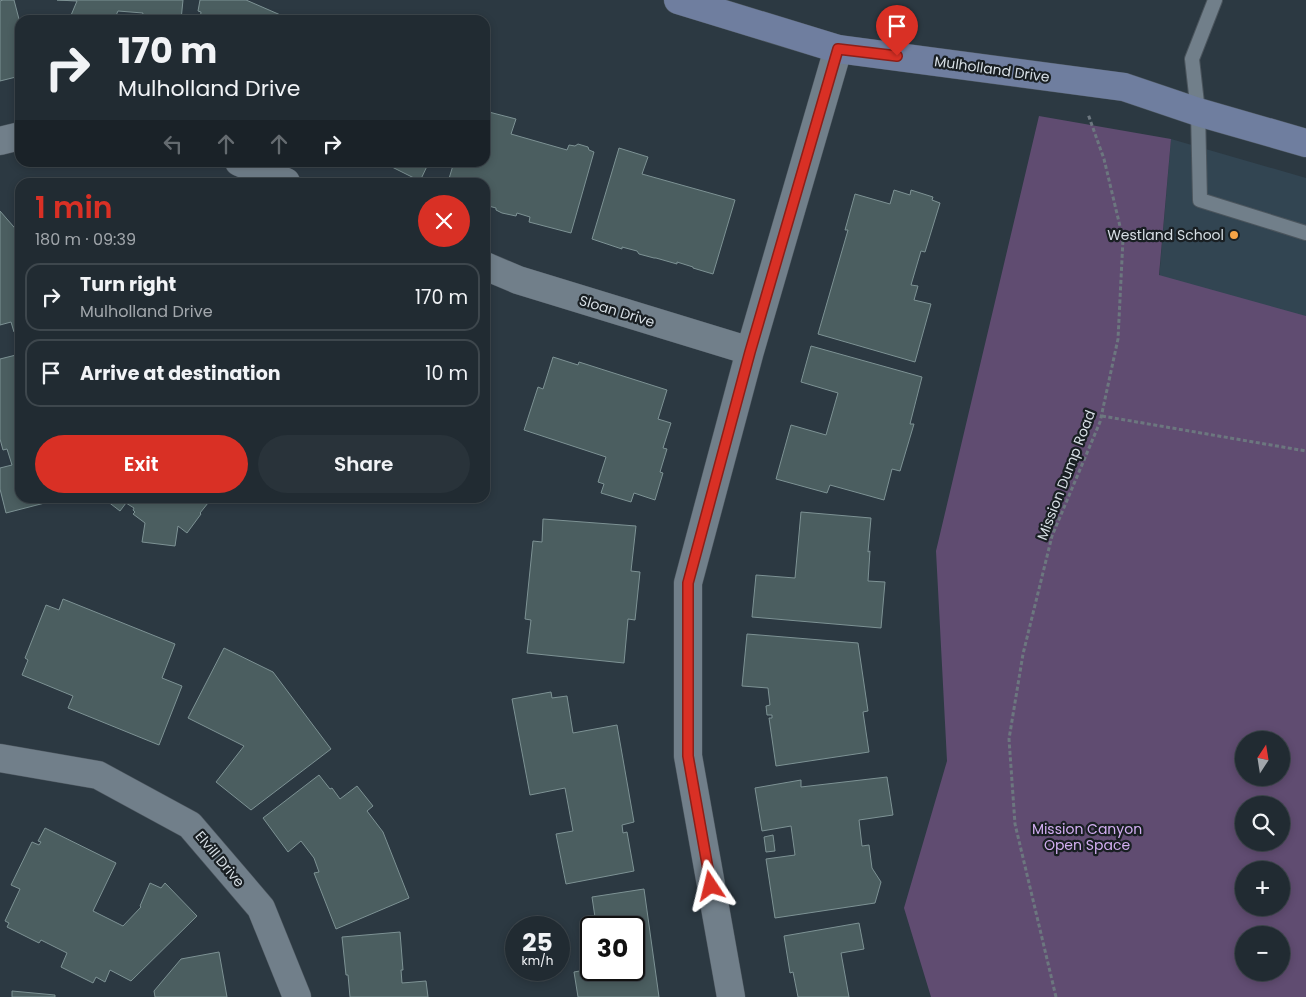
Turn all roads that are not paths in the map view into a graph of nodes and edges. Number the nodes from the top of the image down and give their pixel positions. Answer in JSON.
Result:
{"nodes":[{"id":1,"x":678,"y":0,"type":"edge"},
{"id":2,"x":1216,"y":0,"type":"edge"},
{"id":3,"x":838,"y":49,"type":"junction"},
{"id":4,"x":1198,"y":112,"type":"junction"},
{"id":5,"x":15,"y":137,"type":"edge"},
{"id":6,"x":0,"y":141,"type":"edge"},
{"id":7,"x":1306,"y":143,"type":"edge"},
{"id":8,"x":251,"y":167,"type":"edge"},
{"id":9,"x":277,"y":178,"type":"edge"},
{"id":10,"x":1306,"y":233,"type":"edge"},
{"id":11,"x":490,"y":268,"type":"edge"},
{"id":12,"x":750,"y":352,"type":"junction"},
{"id":13,"x":0,"y":758,"type":"edge"},
{"id":14,"x":297,"y":997,"type":"edge"},
{"id":15,"x":730,"y":997,"type":"edge"}],
"edges":[{"from":1,"to":3,"type":"main road","name":"Mulholland Drive"},
{"from":2,"to":4,"type":"lane"},
{"from":3,"to":4,"type":"main road","name":"Mulholland Drive"},
{"from":3,"to":12,"type":"street"},
{"from":4,"to":7,"type":"main road","name":"Mulholland Drive"},
{"from":4,"to":10,"type":"lane"},
{"from":5,"to":6,"type":"street"},
{"from":8,"to":9,"type":"street"},
{"from":11,"to":12,"type":"street","name":"Sloan Drive"},
{"from":12,"to":15,"type":"street"},
{"from":13,"to":14,"type":"street","name":"Elvill Drive"}]}
